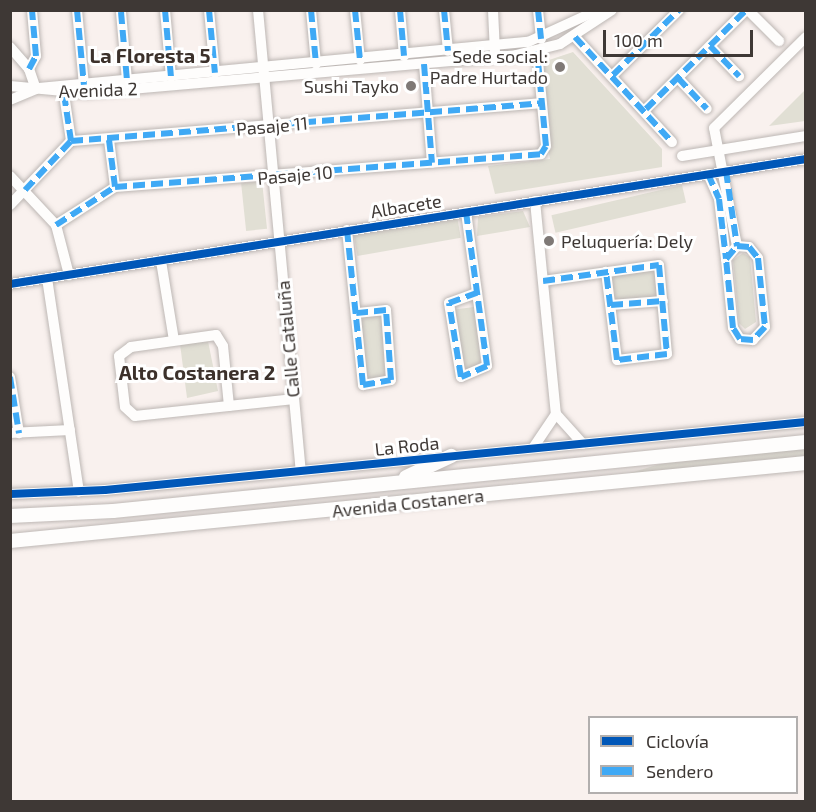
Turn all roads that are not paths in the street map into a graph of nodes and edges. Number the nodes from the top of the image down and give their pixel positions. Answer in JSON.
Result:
{"nodes":[{"id":1,"x":32,"y":10,"type":"edge"},
{"id":2,"x":77,"y":10,"type":"edge"},
{"id":3,"x":165,"y":10,"type":"edge"},
{"id":4,"x":209,"y":10,"type":"edge"},
{"id":5,"x":258,"y":10,"type":"edge"},
{"id":6,"x":311,"y":10,"type":"edge"},
{"id":7,"x":355,"y":10,"type":"edge"},
{"id":8,"x":400,"y":10,"type":"edge"},
{"id":9,"x":444,"y":10,"type":"edge"},
{"id":10,"x":493,"y":10,"type":"edge"},
{"id":11,"x":538,"y":10,"type":"edge"},
{"id":12,"x":598,"y":10,"type":"edge"},
{"id":13,"x":612,"y":10,"type":"edge"},
{"id":14,"x":679,"y":10,"type":"edge"},
{"id":15,"x":747,"y":10,"type":"edge"},
{"id":16,"x":121,"y":12,"type":"edge"},
{"id":17,"x":575,"y":37,"type":"junction"},
{"id":18,"x":806,"y":37,"type":"edge"},
{"id":19,"x":541,"y":39,"type":"junction"},
{"id":20,"x":779,"y":41,"type":"dead end"},
{"id":21,"x":710,"y":46,"type":"junction"},
{"id":22,"x":10,"y":47,"type":"edge"},
{"id":23,"x":495,"y":50,"type":"junction"},
{"id":24,"x":448,"y":51,"type":"junction"},
{"id":25,"x":537,"y":51,"type":"junction"},
{"id":26,"x":404,"y":56,"type":"junction"},
{"id":27,"x":360,"y":60,"type":"junction"},
{"id":28,"x":316,"y":64,"type":"junction"},
{"id":29,"x":424,"y":64,"type":"junction"},
{"id":30,"x":29,"y":69,"type":"junction"},
{"id":31,"x":215,"y":73,"type":"junction"},
{"id":32,"x":263,"y":73,"type":"junction"},
{"id":33,"x":613,"y":75,"type":"junction"},
{"id":34,"x":740,"y":76,"type":"dead end"},
{"id":35,"x":171,"y":77,"type":"junction"},
{"id":36,"x":678,"y":78,"type":"junction"},
{"id":37,"x":127,"y":81,"type":"junction"},
{"id":38,"x":84,"y":85,"type":"junction"},
{"id":39,"x":10,"y":86,"type":"edge"},
{"id":40,"x":36,"y":89,"type":"junction"},
{"id":41,"x":64,"y":94,"type":"junction"},
{"id":42,"x":11,"y":103,"type":"edge"},
{"id":43,"x":542,"y":103,"type":"junction"},
{"id":44,"x":707,"y":108,"type":"dead end"},
{"id":45,"x":646,"y":109,"type":"junction"},
{"id":46,"x":428,"y":112,"type":"junction"},
{"id":47,"x":268,"y":126,"type":"junction"},
{"id":48,"x":806,"y":136,"type":"edge"},
{"id":49,"x":109,"y":140,"type":"junction"},
{"id":50,"x":71,"y":141,"type":"junction"},
{"id":51,"x":672,"y":142,"type":"dead end"},
{"id":52,"x":723,"y":150,"type":"junction"},
{"id":53,"x":682,"y":156,"type":"dead end"},
{"id":54,"x":806,"y":159,"type":"edge"},
{"id":55,"x":432,"y":163,"type":"junction"},
{"id":56,"x":726,"y":171,"type":"junction"},
{"id":57,"x":708,"y":174,"type":"junction"},
{"id":58,"x":10,"y":176,"type":"edge"},
{"id":59,"x":273,"y":176,"type":"junction"},
{"id":60,"x":116,"y":187,"type":"junction"},
{"id":61,"x":25,"y":190,"type":"junction"},
{"id":62,"x":535,"y":201,"type":"junction"},
{"id":63,"x":10,"y":205,"type":"edge"},
{"id":64,"x":466,"y":212,"type":"junction"},
{"id":65,"x":56,"y":225,"type":"junction"},
{"id":66,"x":347,"y":230,"type":"junction"},
{"id":67,"x":279,"y":242,"type":"junction"},
{"id":68,"x":737,"y":246,"type":"junction"},
{"id":69,"x":726,"y":259,"type":"junction"},
{"id":70,"x":161,"y":261,"type":"junction"},
{"id":71,"x":606,"y":272,"type":"junction"},
{"id":72,"x":69,"y":275,"type":"junction"},
{"id":73,"x":47,"y":278,"type":"junction"},
{"id":74,"x":543,"y":281,"type":"junction"},
{"id":75,"x":10,"y":284,"type":"edge"},
{"id":76,"x":477,"y":293,"type":"junction"},
{"id":77,"x":663,"y":301,"type":"junction"},
{"id":78,"x":611,"y":305,"type":"junction"},
{"id":79,"x":356,"y":313,"type":"junction"},
{"id":80,"x":174,"y":340,"type":"junction"},
{"id":81,"x":10,"y":377,"type":"edge"},
{"id":82,"x":294,"y":399,"type":"junction"},
{"id":83,"x":229,"y":406,"type":"junction"},
{"id":84,"x":556,"y":414,"type":"junction"},
{"id":85,"x":806,"y":422,"type":"edge"},
{"id":86,"x":70,"y":430,"type":"junction"},
{"id":87,"x":15,"y":433,"type":"edge"},
{"id":88,"x":806,"y":442,"type":"edge"},
{"id":89,"x":583,"y":444,"type":"junction"},
{"id":90,"x":533,"y":448,"type":"junction"},
{"id":91,"x":451,"y":456,"type":"junction"},
{"id":92,"x":806,"y":463,"type":"edge"},
{"id":93,"x":301,"y":471,"type":"junction"},
{"id":94,"x":394,"y":482,"type":"junction"},
{"id":95,"x":80,"y":492,"type":"junction"},
{"id":96,"x":10,"y":494,"type":"edge"},
{"id":97,"x":10,"y":516,"type":"edge"},
{"id":98,"x":10,"y":541,"type":"edge"}],
"edges":[{"from":1,"to":30,"type":"street"},
{"from":2,"to":38,"type":"street"},
{"from":3,"to":35,"type":"street"},
{"from":4,"to":31,"type":"street"},
{"from":5,"to":32,"type":"street","name":"Calle Cataluña"},
{"from":6,"to":28,"type":"street"},
{"from":7,"to":27,"type":"street"},
{"from":8,"to":26,"type":"street"},
{"from":9,"to":24,"type":"street"},
{"from":10,"to":23,"type":"street"},
{"from":11,"to":19,"type":"street"},
{"from":12,"to":19,"type":"street","name":"Avenida 2"},
{"from":13,"to":17,"type":"street","name":"Avenida 2"},
{"from":14,"to":33,"type":"street"},
{"from":15,"to":20,"type":"street"},
{"from":15,"to":21,"type":"street"},
{"from":16,"to":37,"type":"street"},
{"from":17,"to":25,"type":"street","name":"Avenida 2"},
{"from":17,"to":33,"type":"street"},
{"from":18,"to":52,"type":"street"},
{"from":19,"to":23,"type":"street","name":"Avenida 2"},
{"from":21,"to":34,"type":"street"},
{"from":21,"to":36,"type":"street"},
{"from":22,"to":30,"type":"street"},
{"from":23,"to":24,"type":"street","name":"Avenida 2"},
{"from":23,"to":25,"type":"street","name":"Avenida 2"},
{"from":23,"to":29,"type":"street","name":"Avenida 2"},
{"from":24,"to":26,"type":"street","name":"Avenida 2"},
{"from":25,"to":43,"type":"street"},
{"from":26,"to":27,"type":"street","name":"Avenida 2"},
{"from":27,"to":28,"type":"street","name":"Avenida 2"},
{"from":28,"to":32,"type":"street","name":"Avenida 2"},
{"from":29,"to":32,"type":"street","name":"Avenida 2"},
{"from":29,"to":46,"type":"street"},
{"from":30,"to":40,"type":"street"},
{"from":31,"to":32,"type":"street","name":"Avenida 2"},
{"from":31,"to":35,"type":"street","name":"Avenida 2"},
{"from":32,"to":41,"type":"street","name":"Avenida 2"},
{"from":32,"to":47,"type":"street","name":"Calle Cataluña"},
{"from":33,"to":45,"type":"street"},
{"from":35,"to":37,"type":"street","name":"Avenida 2"},
{"from":36,"to":44,"type":"street"},
{"from":36,"to":45,"type":"street"},
{"from":37,"to":38,"type":"street","name":"Avenida 2"},
{"from":38,"to":40,"type":"street","name":"Avenida 2"},
{"from":39,"to":40,"type":"street"},
{"from":40,"to":41,"type":"street","name":"Avenida 2"},
{"from":40,"to":42,"type":"street"},
{"from":41,"to":50,"type":"street"},
{"from":43,"to":46,"type":"street","name":"Pasaje 11"},
{"from":43,"to":55,"type":"street","name":"Pasaje 10"},
{"from":45,"to":51,"type":"street"},
{"from":46,"to":47,"type":"street","name":"Pasaje 11"},
{"from":46,"to":55,"type":"street"},
{"from":47,"to":49,"type":"street","name":"Pasaje 11"},
{"from":47,"to":59,"type":"street","name":"Calle Cataluña"},
{"from":48,"to":52,"type":"street"},
{"from":49,"to":50,"type":"street","name":"Pasaje 11"},
{"from":49,"to":60,"type":"street"},
{"from":50,"to":61,"type":"street"},
{"from":52,"to":53,"type":"street"},
{"from":52,"to":56,"type":"street"},
{"from":54,"to":56,"type":"street","name":"Albacete"},
{"from":55,"to":59,"type":"street","name":"Pasaje 10"},
{"from":56,"to":57,"type":"street","name":"Albacete"},
{"from":56,"to":68,"type":"street"},
{"from":57,"to":62,"type":"street","name":"Albacete"},
{"from":57,"to":69,"type":"street"},
{"from":58,"to":61,"type":"street"},
{"from":59,"to":60,"type":"street","name":"Pasaje 10"},
{"from":59,"to":67,"type":"street","name":"Calle Cataluña"},
{"from":60,"to":65,"type":"street","name":"Pasaje 10"},
{"from":61,"to":63,"type":"street"},
{"from":61,"to":65,"type":"street"},
{"from":62,"to":64,"type":"street","name":"Albacete"},
{"from":62,"to":74,"type":"street"},
{"from":64,"to":66,"type":"street","name":"Albacete"},
{"from":64,"to":76,"type":"street"},
{"from":65,"to":72,"type":"street"},
{"from":66,"to":67,"type":"street","name":"Albacete"},
{"from":66,"to":79,"type":"street"},
{"from":67,"to":70,"type":"street","name":"Albacete"},
{"from":67,"to":82,"type":"street","name":"Calle Cataluña"},
{"from":68,"to":69,"type":"street"},
{"from":68,"to":69,"type":"street"},
{"from":70,"to":72,"type":"street","name":"Albacete"},
{"from":70,"to":80,"type":"street"},
{"from":71,"to":74,"type":"street"},
{"from":71,"to":77,"type":"street"},
{"from":71,"to":78,"type":"street"},
{"from":72,"to":73,"type":"street","name":"Albacete"},
{"from":73,"to":75,"type":"street","name":"Albacete"},
{"from":73,"to":86,"type":"street"},
{"from":74,"to":84,"type":"street"},
{"from":76,"to":76,"type":"street"},
{"from":77,"to":78,"type":"street"},
{"from":77,"to":78,"type":"street"},
{"from":79,"to":79,"type":"street"},
{"from":80,"to":83,"type":"street"},
{"from":80,"to":83,"type":"street"},
{"from":81,"to":87,"type":"street"},
{"from":82,"to":83,"type":"street"},
{"from":82,"to":93,"type":"street","name":"Calle Cataluña"},
{"from":84,"to":89,"type":"street"},
{"from":84,"to":90,"type":"street"},
{"from":85,"to":89,"type":"street","name":"La Roda"},
{"from":86,"to":87,"type":"street"},
{"from":86,"to":95,"type":"street"},
{"from":88,"to":94,"type":"main road","name":"Avenida Costanera"},
{"from":89,"to":90,"type":"street","name":"La Roda"},
{"from":90,"to":91,"type":"street","name":"La Roda"},
{"from":91,"to":93,"type":"street","name":"La Roda"},
{"from":91,"to":94,"type":"main road"},
{"from":92,"to":98,"type":"main road","name":"Avenida Costanera"},
{"from":93,"to":95,"type":"street","name":"La Roda"},
{"from":94,"to":97,"type":"main road","name":"Avenida Costanera"},
{"from":95,"to":96,"type":"street","name":"La Roda"}]}
